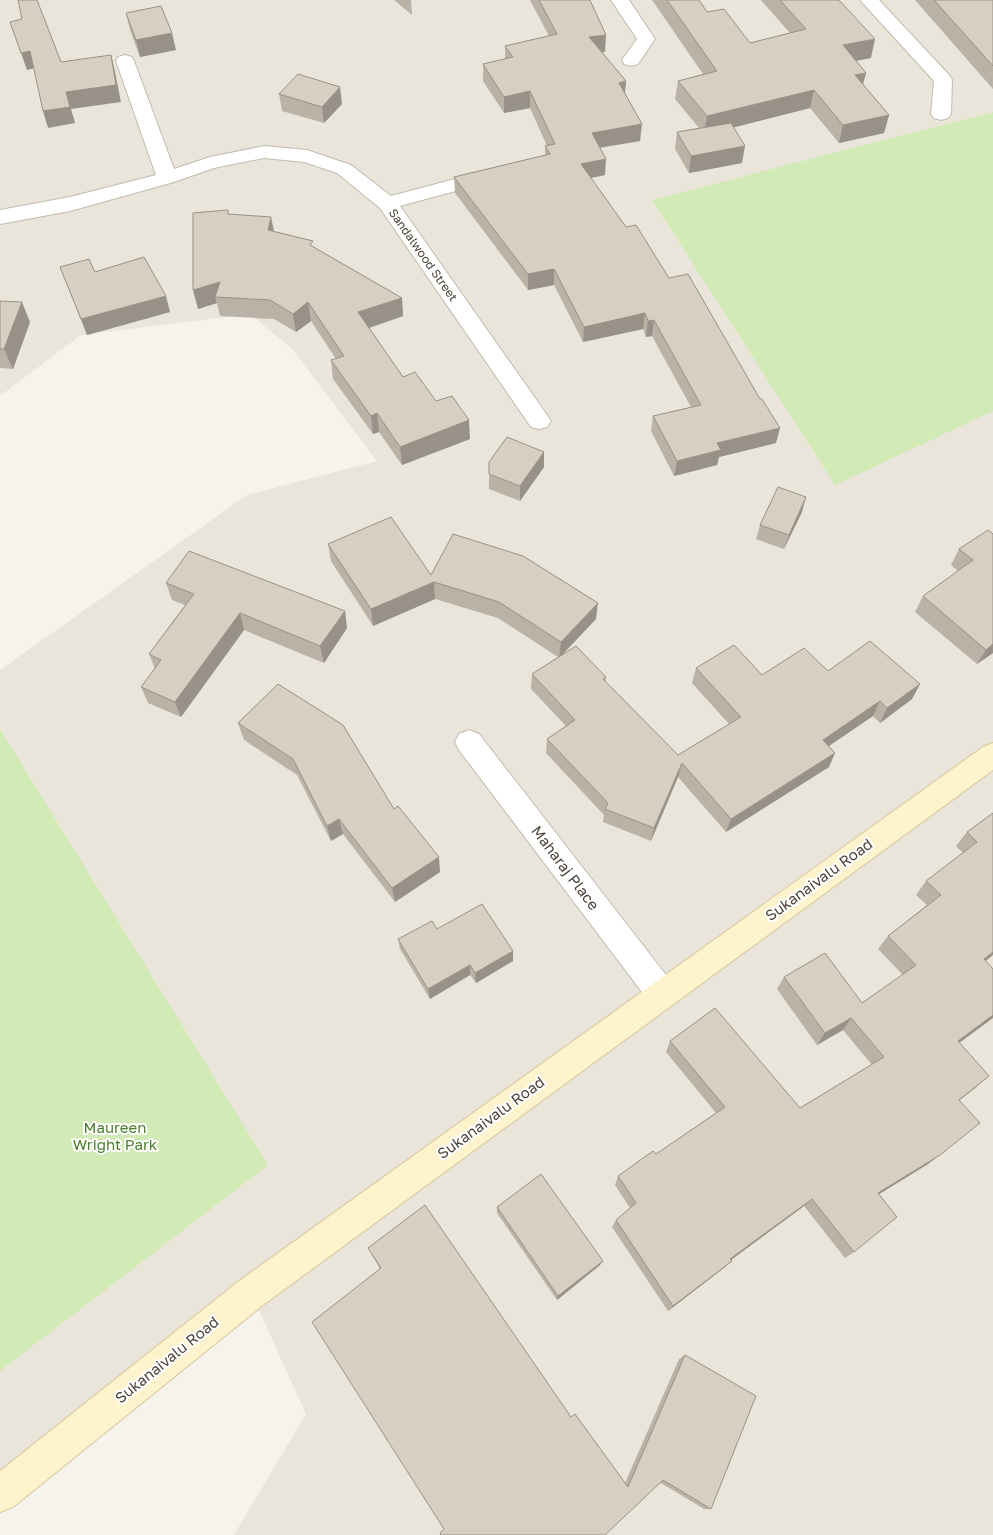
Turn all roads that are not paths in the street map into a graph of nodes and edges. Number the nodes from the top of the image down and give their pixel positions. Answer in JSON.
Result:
{"nodes":[{"id":1,"x":620,"y":0,"type":"edge"},
{"id":2,"x":868,"y":0,"type":"edge"},
{"id":3,"x":631,"y":60,"type":"dead end"},
{"id":4,"x":125,"y":61,"type":"dead end"},
{"id":5,"x":941,"y":114,"type":"dead end"},
{"id":6,"x":510,"y":171,"type":"edge"},
{"id":7,"x":167,"y":178,"type":"junction"},
{"id":8,"x":387,"y":204,"type":"junction"},
{"id":9,"x":0,"y":217,"type":"edge"},
{"id":10,"x":539,"y":421,"type":"dead end"},
{"id":11,"x":469,"y":742,"type":"dead end"},
{"id":12,"x":993,"y":755,"type":"edge"},
{"id":13,"x":662,"y":994,"type":"junction"},
{"id":14,"x":0,"y":1494,"type":"edge"}],
"edges":[{"from":1,"to":3,"type":"street"},
{"from":2,"to":5,"type":"street"},
{"from":4,"to":7,"type":"street"},
{"from":6,"to":8,"type":"street"},
{"from":7,"to":8,"type":"street","name":"Sandalwood Street"},
{"from":7,"to":9,"type":"street","name":"Sandalwood Street"},
{"from":8,"to":10,"type":"street","name":"Sandalwood Street"},
{"from":11,"to":13,"type":"street","name":"Maharaj Place"},
{"from":12,"to":13,"type":"main road","name":"Sukanaivalu Road"},
{"from":13,"to":14,"type":"main road","name":"Sukanaivalu Road"}]}
